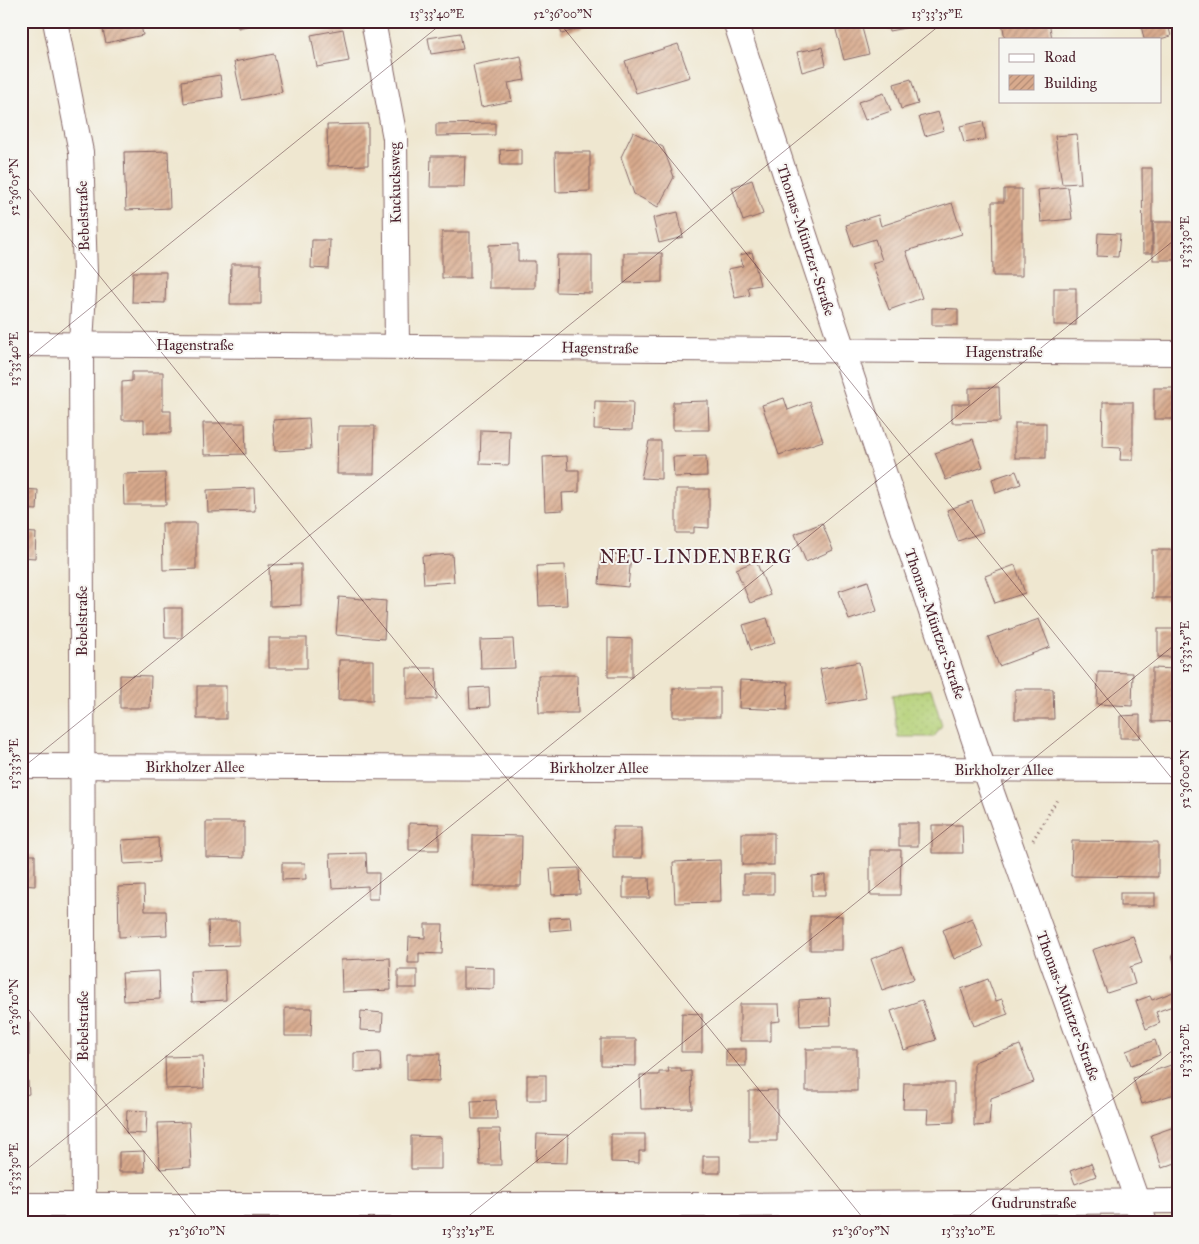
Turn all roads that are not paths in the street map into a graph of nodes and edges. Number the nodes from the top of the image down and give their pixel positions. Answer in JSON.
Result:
{"nodes":[{"id":1,"x":55,"y":21,"type":"edge"},
{"id":2,"x":373,"y":21,"type":"edge"},
{"id":3,"x":736,"y":21,"type":"edge"},
{"id":4,"x":21,"y":344,"type":"edge"},
{"id":5,"x":81,"y":344,"type":"junction"},
{"id":6,"x":397,"y":346,"type":"junction"},
{"id":7,"x":843,"y":351,"type":"junction"},
{"id":8,"x":1178,"y":353,"type":"edge"},
{"id":9,"x":21,"y":766,"type":"edge"},
{"id":10,"x":83,"y":766,"type":"junction"},
{"id":11,"x":984,"y":770,"type":"junction"},
{"id":12,"x":1178,"y":770,"type":"edge"},
{"id":13,"x":1178,"y":1201,"type":"edge"},
{"id":14,"x":21,"y":1204,"type":"edge"},
{"id":15,"x":1142,"y":1212,"type":"edge"},
{"id":16,"x":84,"y":1214,"type":"edge"},
{"id":17,"x":436,"y":1214,"type":"edge"},
{"id":18,"x":721,"y":1214,"type":"edge"}],
"edges":[{"from":1,"to":5,"type":"street","name":"Bebelstraße"},
{"from":2,"to":6,"type":"street","name":"Kuckucksweg"},
{"from":3,"to":7,"type":"street","name":"Thomas-Müntzer-Straße"},
{"from":4,"to":5,"type":"street","name":"Hagenstraße"},
{"from":5,"to":6,"type":"street","name":"Hagenstraße"},
{"from":5,"to":10,"type":"street","name":"Bebelstraße"},
{"from":6,"to":7,"type":"street","name":"Hagenstraße"},
{"from":7,"to":8,"type":"street","name":"Hagenstraße"},
{"from":7,"to":11,"type":"street","name":"Thomas-Müntzer-Straße"},
{"from":9,"to":10,"type":"street","name":"Birkholzer Allee"},
{"from":10,"to":11,"type":"street","name":"Birkholzer Allee"},
{"from":10,"to":16,"type":"street","name":"Bebelstraße"},
{"from":11,"to":12,"type":"street","name":"Birkholzer Allee"},
{"from":11,"to":15,"type":"street","name":"Thomas-Müntzer-Straße"},
{"from":13,"to":15,"type":"street","name":"Gudrunstraße"},
{"from":14,"to":16,"type":"street","name":"Gudrunstraße"},
{"from":15,"to":18,"type":"street","name":"Gudrunstraße"},
{"from":16,"to":17,"type":"street","name":"Gudrunstraße"},
{"from":17,"to":18,"type":"street","name":"Gudrunstraße"}]}
